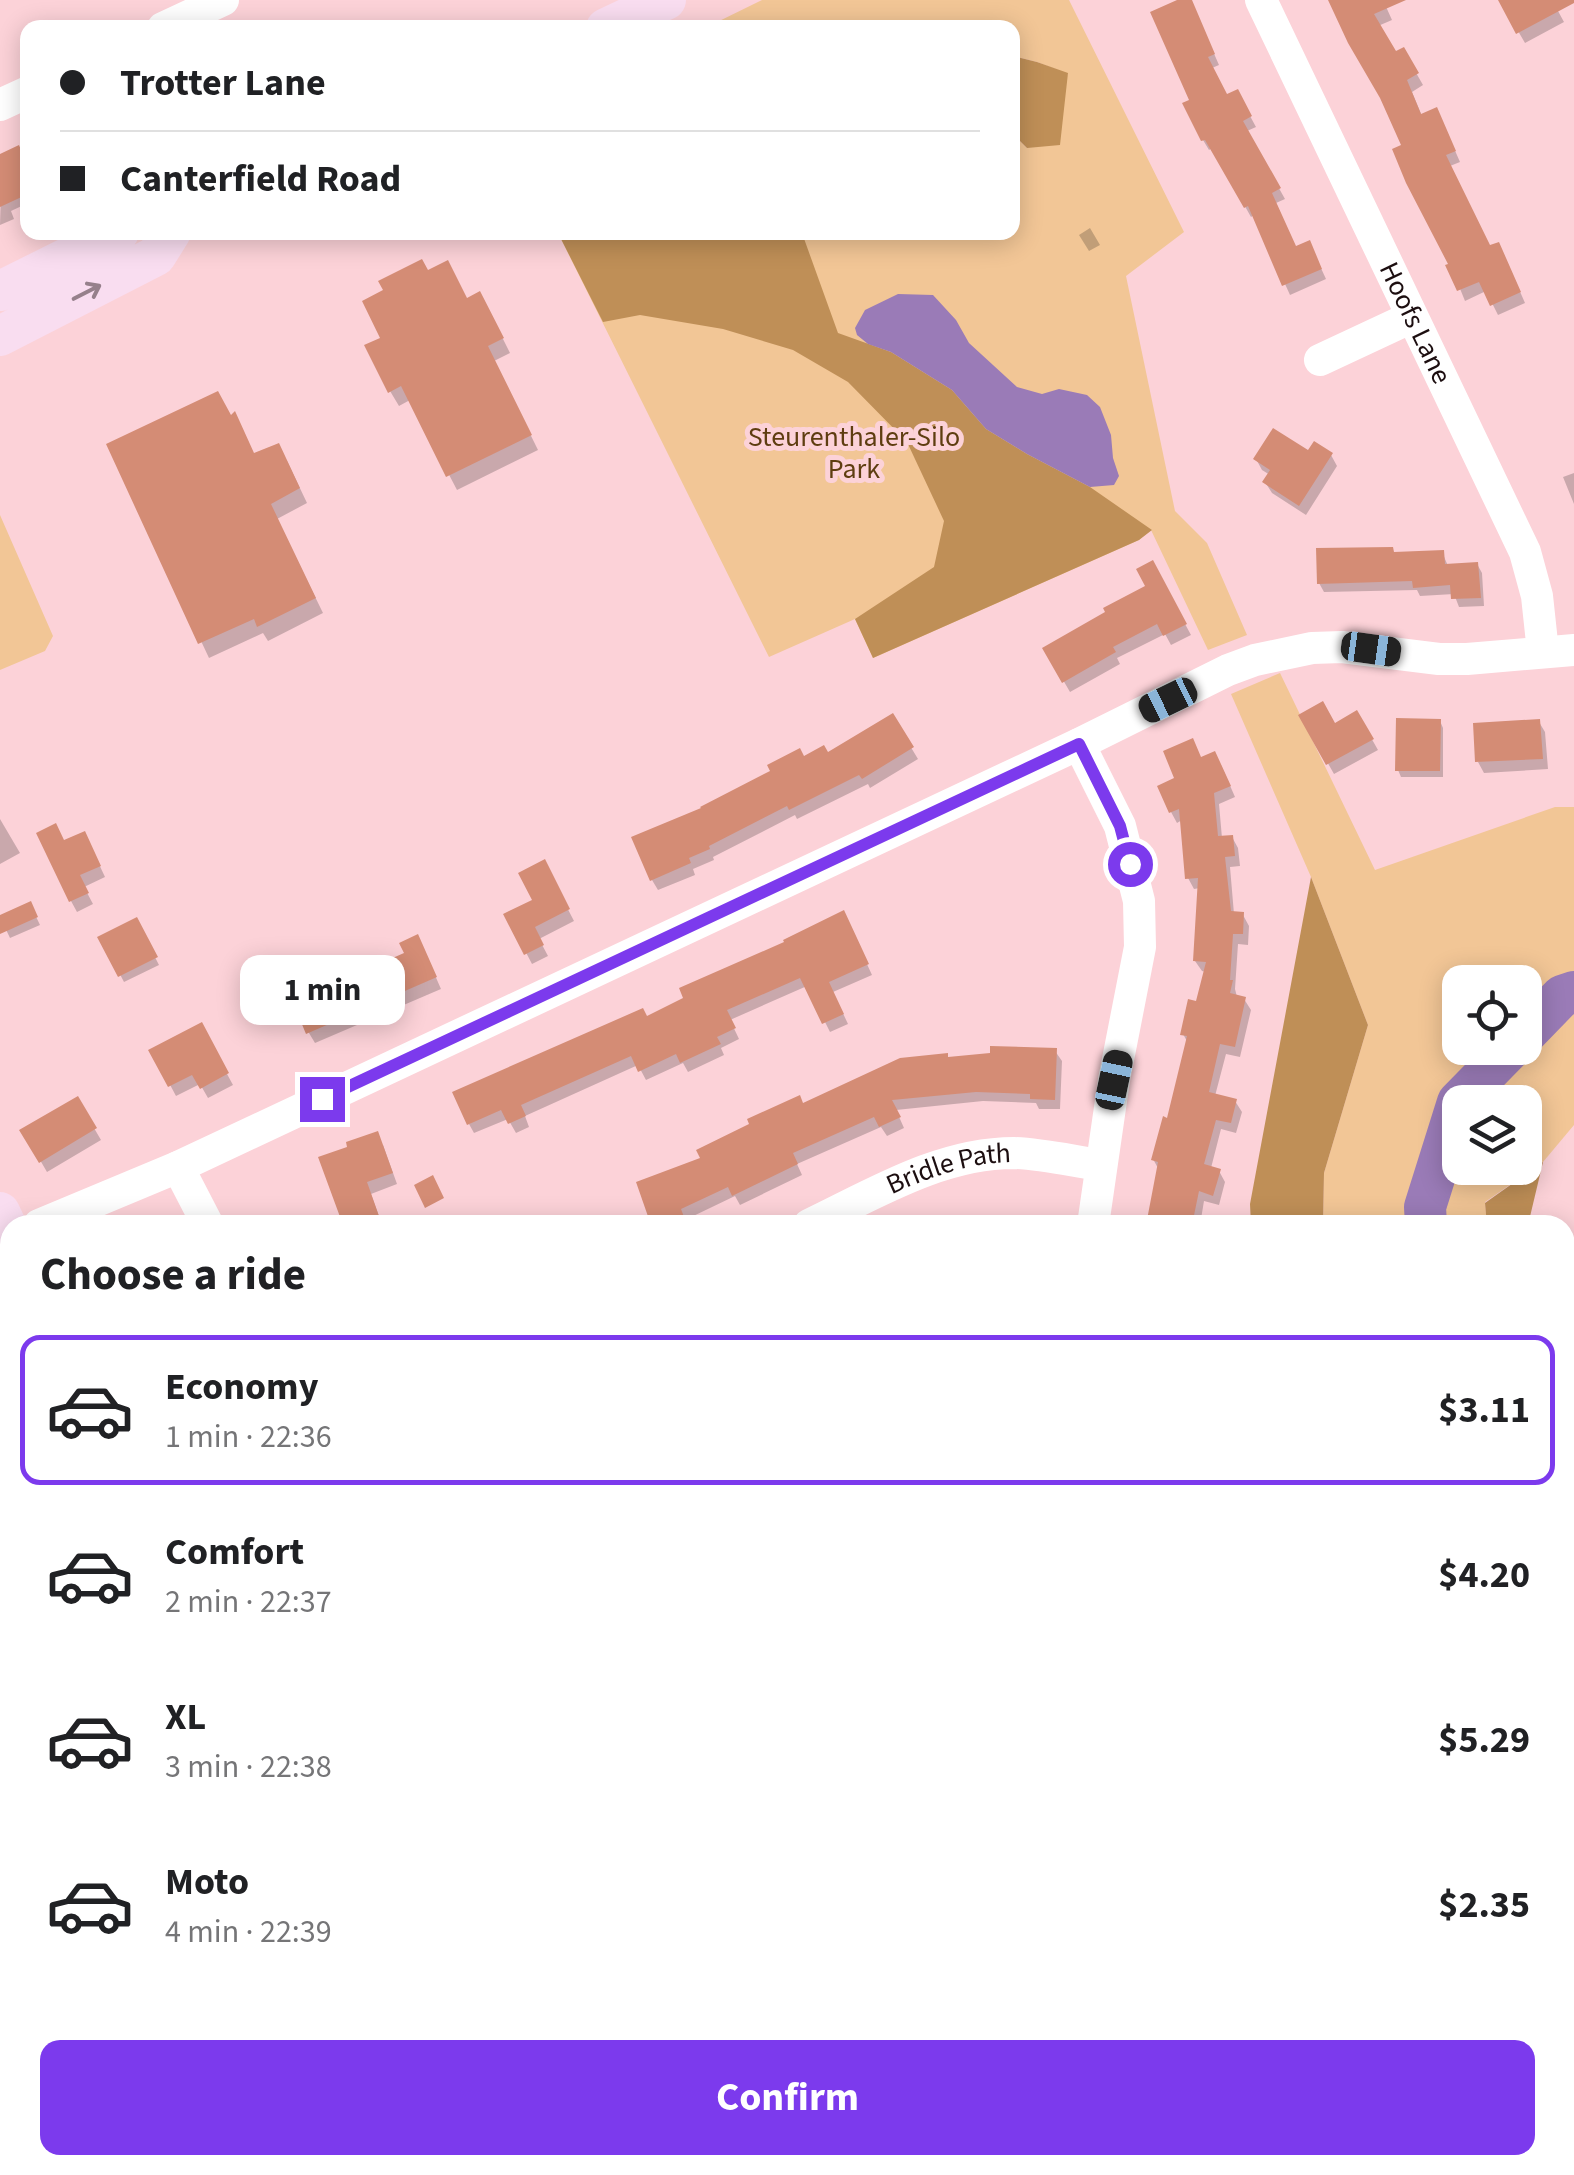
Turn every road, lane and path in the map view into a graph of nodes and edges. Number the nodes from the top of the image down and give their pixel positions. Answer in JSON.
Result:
{"nodes":[{"id":1,"x":223,"y":0,"type":"edge"},
{"id":2,"x":666,"y":0,"type":"edge"},
{"id":3,"x":1261,"y":0,"type":"edge"},
{"id":4,"x":166,"y":20,"type":"edge"},
{"id":5,"x":623,"y":20,"type":"edge"},
{"id":6,"x":103,"y":240,"type":"edge"},
{"id":7,"x":167,"y":240,"type":"edge"},
{"id":8,"x":0,"y":292,"type":"edge"},
{"id":9,"x":1412,"y":317,"type":"junction"},
{"id":10,"x":0,"y":336,"type":"edge"},
{"id":11,"x":1320,"y":360,"type":"dead end"},
{"id":12,"x":1559,"y":651,"type":"edge"},
{"id":13,"x":1079,"y":744,"type":"junction"},
{"id":14,"x":1100,"y":1165,"type":"junction"},
{"id":15,"x":178,"y":1167,"type":"junction"},
{"id":16,"x":63,"y":1215,"type":"edge"},
{"id":17,"x":203,"y":1215,"type":"edge"},
{"id":18,"x":829,"y":1215,"type":"edge"},
{"id":19,"x":1094,"y":1215,"type":"edge"}],
"edges":[{"from":1,"to":4,"type":"street"},
{"from":2,"to":5,"type":"main road"},
{"from":3,"to":9,"type":"street","name":"Hoofs Lane"},
{"from":6,"to":8,"type":"main road"},
{"from":10,"to":7,"type":"main road","one_way":true},
{"from":9,"to":11,"type":"street"},
{"from":9,"to":12,"type":"street","name":"Hoofs Lane"},
{"from":12,"to":13,"type":"street"},
{"from":13,"to":14,"type":"street"},
{"from":13,"to":15,"type":"street"},
{"from":14,"to":18,"type":"street","name":"Bridle Path"},
{"from":14,"to":19,"type":"street"},
{"from":15,"to":16,"type":"street"},
{"from":15,"to":17,"type":"street"}]}
